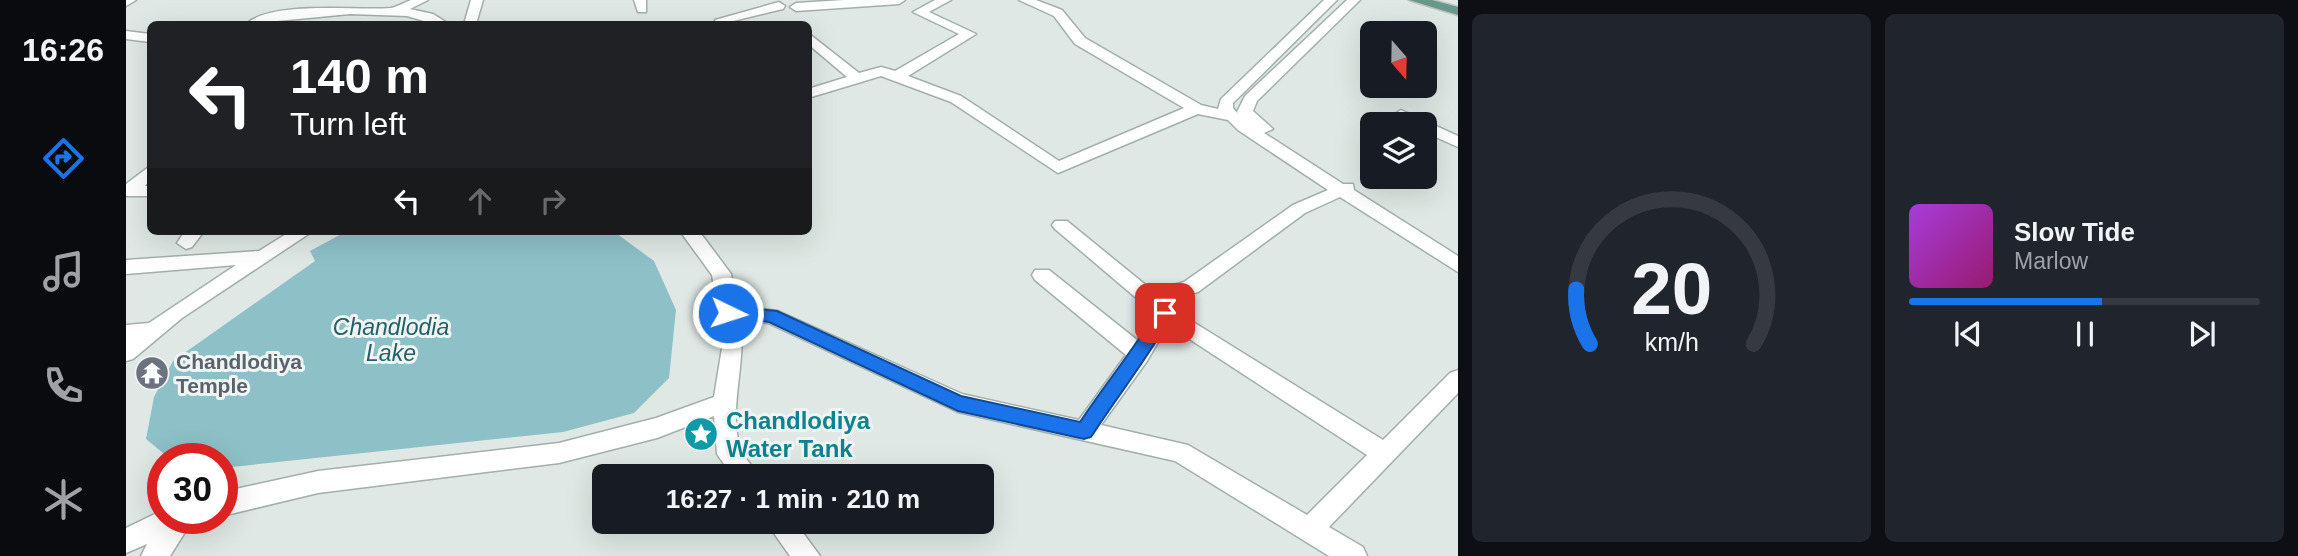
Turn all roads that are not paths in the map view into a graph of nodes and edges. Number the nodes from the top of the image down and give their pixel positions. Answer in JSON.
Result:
{"nodes":[{"id":1,"x":422,"y":0,"type":"edge"},
{"id":2,"x":477,"y":0,"type":"edge"},
{"id":3,"x":899,"y":0,"type":"edge"},
{"id":4,"x":945,"y":0,"type":"edge"},
{"id":5,"x":1025,"y":0,"type":"edge"},
{"id":6,"x":1331,"y":0,"type":"edge"},
{"id":7,"x":1354,"y":0,"type":"edge"},
{"id":8,"x":1416,"y":0,"type":"edge"},
{"id":9,"x":1448,"y":0,"type":"edge"},
{"id":10,"x":779,"y":3,"type":"edge"},
{"id":11,"x":1458,"y":3,"type":"edge"},
{"id":12,"x":312,"y":5,"type":"edge"},
{"id":13,"x":919,"y":5,"type":"edge"},
{"id":14,"x":796,"y":7,"type":"junction"},
{"id":15,"x":1458,"y":11,"type":"edge"},
{"id":16,"x":391,"y":12,"type":"junction"},
{"id":17,"x":258,"y":21,"type":"edge"},
{"id":18,"x":440,"y":21,"type":"edge"},
{"id":19,"x":471,"y":21,"type":"edge"},
{"id":20,"x":722,"y":21,"type":"edge"},
{"id":21,"x":802,"y":21,"type":"edge"},
{"id":22,"x":126,"y":35,"type":"edge"},
{"id":23,"x":1305,"y":35,"type":"junction"},
{"id":24,"x":147,"y":38,"type":"edge"},
{"id":25,"x":812,"y":39,"type":"edge"},
{"id":26,"x":897,"y":77,"type":"junction"},
{"id":27,"x":856,"y":78,"type":"junction"},
{"id":28,"x":812,"y":93,"type":"edge"},
{"id":29,"x":1196,"y":109,"type":"junction"},
{"id":30,"x":1229,"y":116,"type":"junction"},
{"id":31,"x":1437,"y":132,"type":"edge"},
{"id":32,"x":1458,"y":142,"type":"edge"},
{"id":33,"x":147,"y":174,"type":"edge"},
{"id":34,"x":1346,"y":188,"type":"junction"},
{"id":35,"x":127,"y":191,"type":"edge"},
{"id":36,"x":147,"y":191,"type":"edge"},
{"id":37,"x":1061,"y":225,"type":"dead end"},
{"id":38,"x":298,"y":235,"type":"edge"},
{"id":39,"x":692,"y":235,"type":"edge"},
{"id":40,"x":1458,"y":251,"type":"edge"},
{"id":41,"x":264,"y":257,"type":"junction"},
{"id":42,"x":1458,"y":265,"type":"edge"},
{"id":43,"x":126,"y":267,"type":"edge"},
{"id":44,"x":1042,"y":275,"type":"dead end"},
{"id":45,"x":1157,"y":306,"type":"junction"},
{"id":46,"x":728,"y":313,"type":"junction"},
{"id":47,"x":154,"y":330,"type":"junction"},
{"id":48,"x":126,"y":333,"type":"edge"},
{"id":49,"x":126,"y":354,"type":"edge"},
{"id":50,"x":1140,"y":355,"type":"junction"},
{"id":51,"x":1458,"y":379,"type":"edge"},
{"id":52,"x":724,"y":403,"type":"junction"},
{"id":53,"x":1084,"y":431,"type":"junction"},
{"id":54,"x":1384,"y":453,"type":"junction"},
{"id":55,"x":737,"y":464,"type":"edge"},
{"id":56,"x":238,"y":500,"type":"edge"},
{"id":57,"x":1309,"y":530,"type":"junction"},
{"id":58,"x":147,"y":531,"type":"edge"},
{"id":59,"x":170,"y":534,"type":"edge"},
{"id":60,"x":789,"y":534,"type":"edge"},
{"id":61,"x":126,"y":541,"type":"edge"},
{"id":62,"x":154,"y":556,"type":"edge"},
{"id":63,"x":807,"y":556,"type":"edge"},
{"id":64,"x":1354,"y":556,"type":"edge"}],
"edges":[{"from":1,"to":16,"type":"street"},
{"from":2,"to":19,"type":"street"},
{"from":3,"to":14,"type":"street"},
{"from":4,"to":13,"type":"street"},
{"from":5,"to":29,"type":"street"},
{"from":6,"to":23,"type":"street"},
{"from":7,"to":23,"type":"street"},
{"from":8,"to":15,"type":"main road"},
{"from":9,"to":11,"type":"main road"},
{"from":10,"to":14,"type":"street"},
{"from":10,"to":20,"type":"street"},
{"from":12,"to":16,"type":"street"},
{"from":12,"to":17,"type":"street"},
{"from":13,"to":26,"type":"street"},
{"from":14,"to":21,"type":"street"},
{"from":16,"to":18,"type":"street"},
{"from":22,"to":24,"type":"street"},
{"from":23,"to":30,"type":"street"},
{"from":23,"to":34,"type":"street"},
{"from":25,"to":27,"type":"street"},
{"from":26,"to":27,"type":"street"},
{"from":26,"to":29,"type":"street"},
{"from":27,"to":28,"type":"street"},
{"from":29,"to":30,"type":"street"},
{"from":30,"to":34,"type":"street"},
{"from":31,"to":32,"type":"street"},
{"from":33,"to":35,"type":"street"},
{"from":34,"to":40,"type":"street"},
{"from":34,"to":42,"type":"street"},
{"from":34,"to":45,"type":"street"},
{"from":35,"to":36,"type":"street"},
{"from":37,"to":45,"type":"street"},
{"from":38,"to":41,"type":"street"},
{"from":39,"to":46,"type":"street"},
{"from":41,"to":43,"type":"street"},
{"from":41,"to":47,"type":"street"},
{"from":44,"to":50,"type":"street"},
{"from":45,"to":50,"type":"street"},
{"from":45,"to":54,"type":"street"},
{"from":46,"to":52,"type":"street"},
{"from":46,"to":53,"type":"street"},
{"from":47,"to":48,"type":"street"},
{"from":47,"to":49,"type":"street"},
{"from":50,"to":53,"type":"street"},
{"from":51,"to":54,"type":"street"},
{"from":52,"to":55,"type":"street"},
{"from":52,"to":56,"type":"street"},
{"from":53,"to":57,"type":"street"},
{"from":54,"to":57,"type":"street"},
{"from":57,"to":64,"type":"street"},
{"from":58,"to":61,"type":"street"},
{"from":59,"to":62,"type":"street"},
{"from":60,"to":63,"type":"street"}]}
